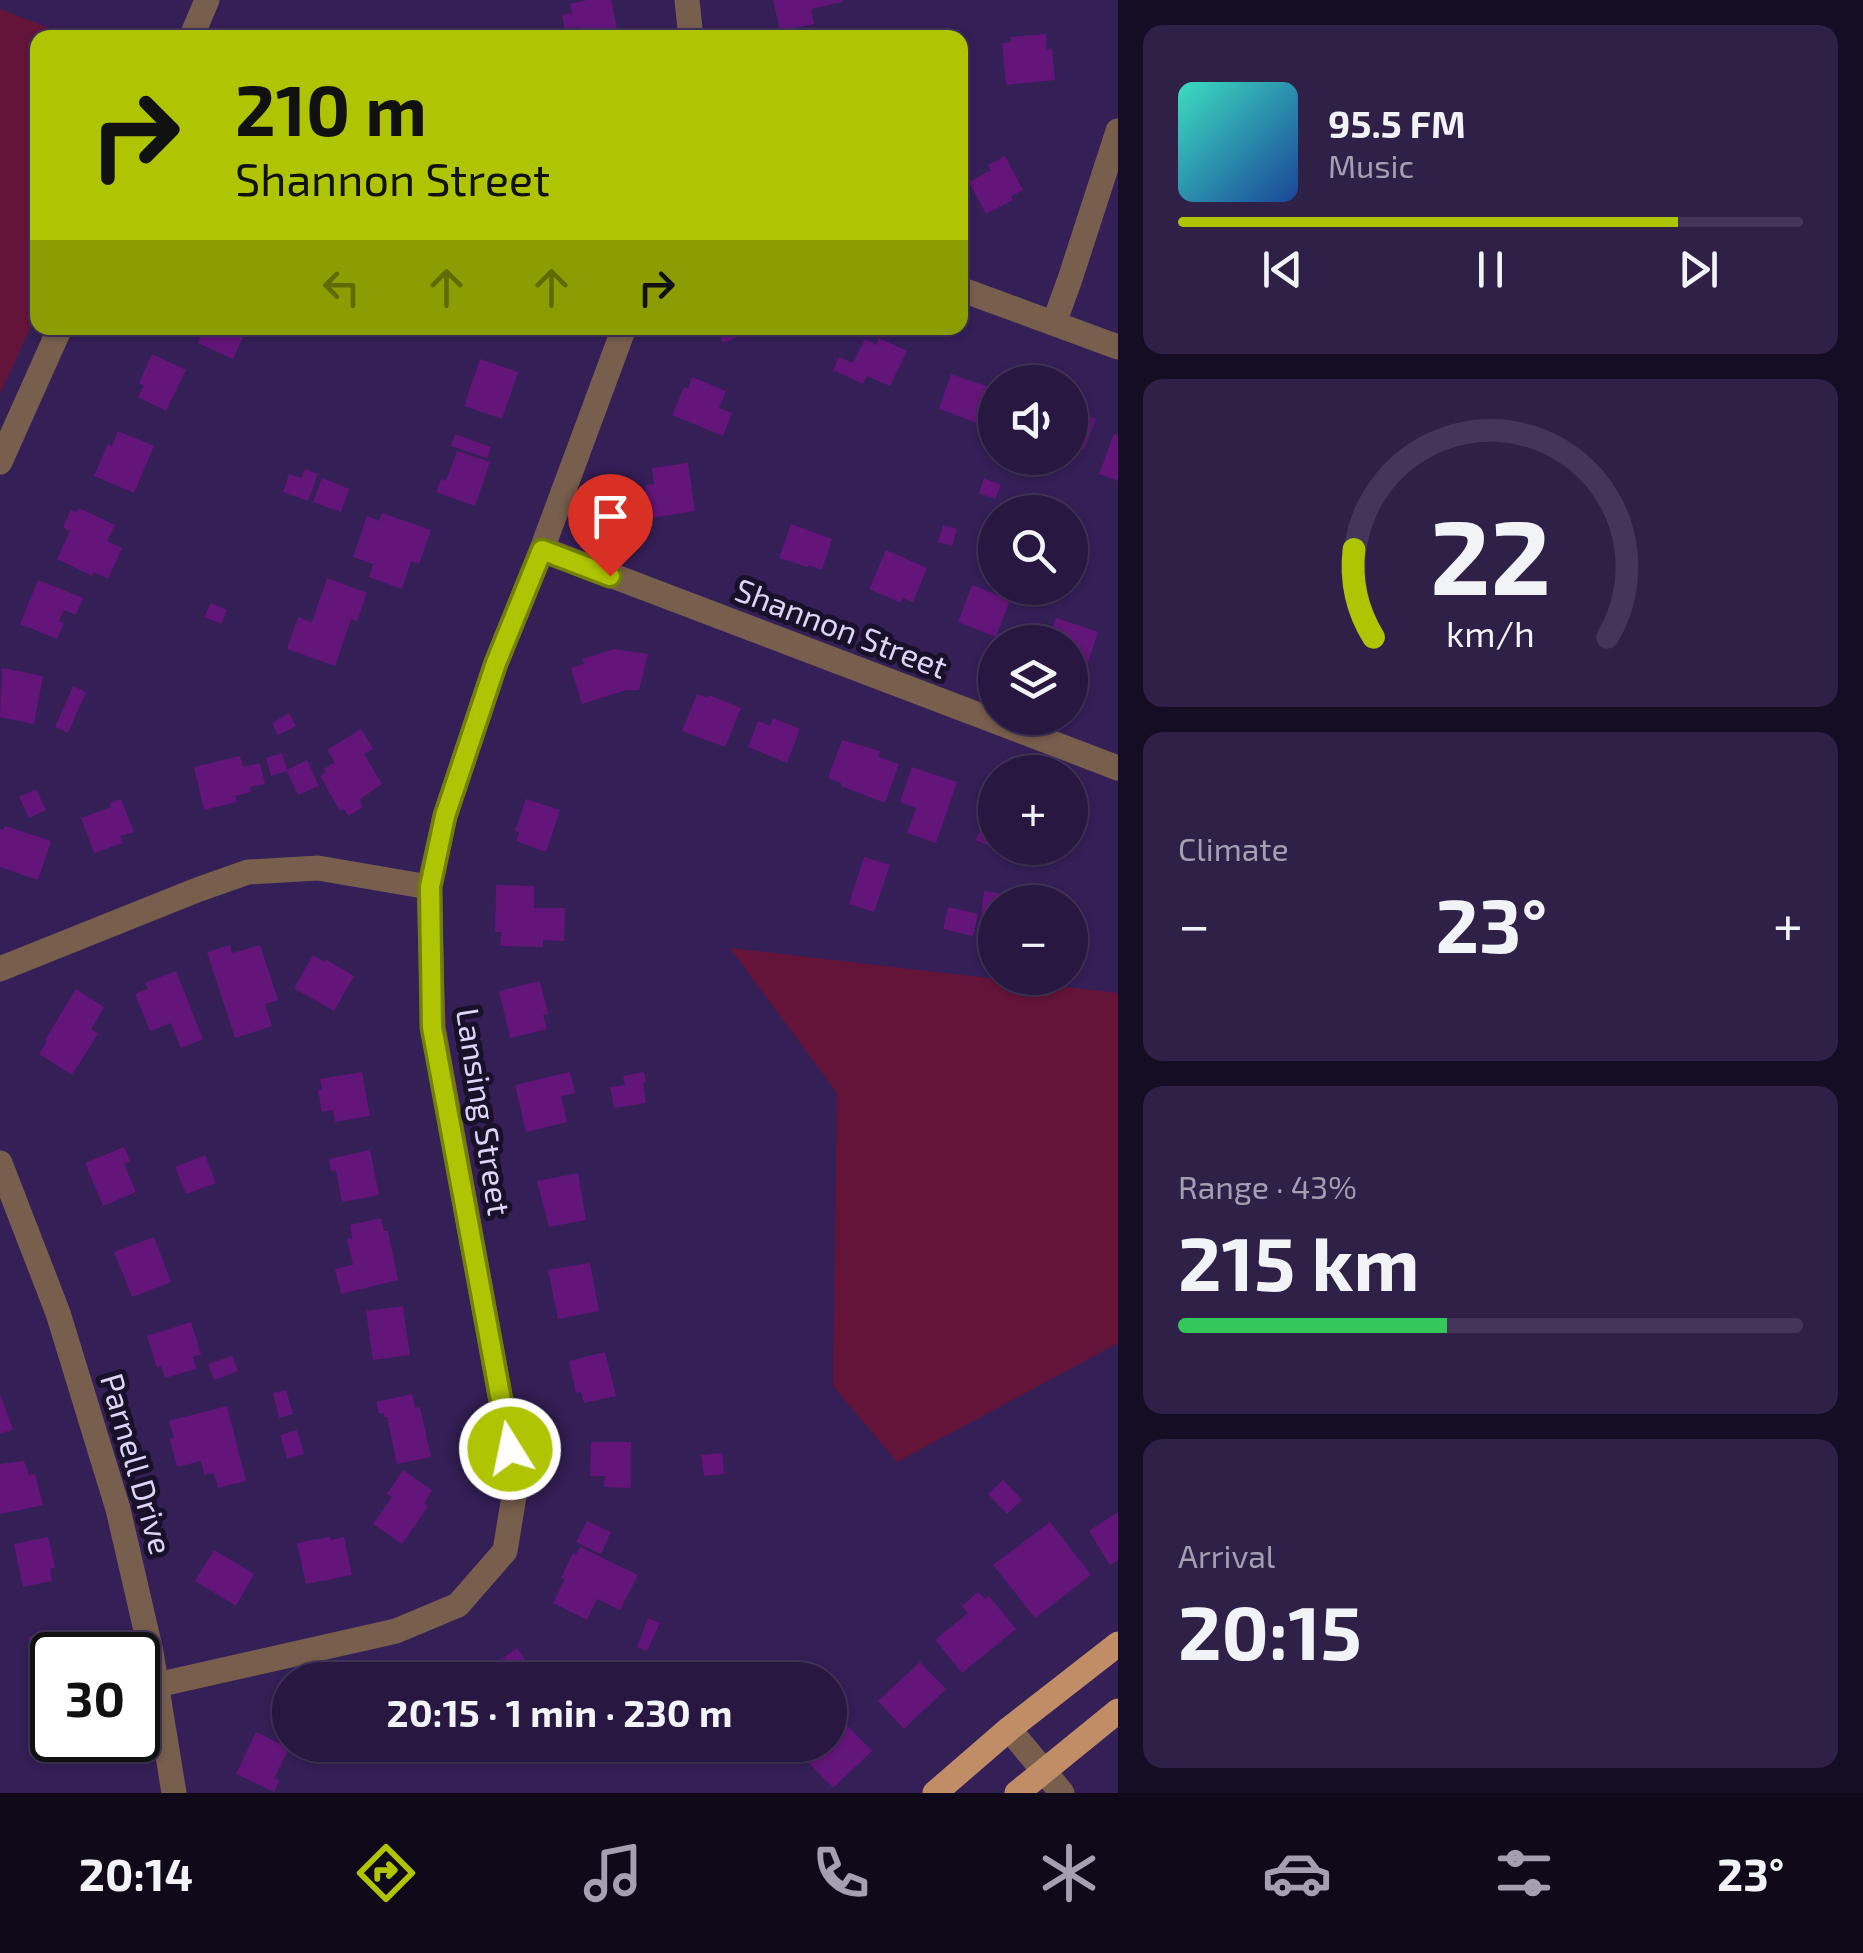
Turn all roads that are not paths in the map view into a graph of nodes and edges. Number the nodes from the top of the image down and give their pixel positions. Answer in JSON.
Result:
{"nodes":[{"id":1,"x":207,"y":0,"type":"edge"},
{"id":2,"x":687,"y":0,"type":"edge"},
{"id":3,"x":194,"y":30,"type":"edge"},
{"id":4,"x":690,"y":30,"type":"edge"},
{"id":5,"x":1118,"y":131,"type":"edge"},
{"id":6,"x":968,"y":292,"type":"edge"},
{"id":7,"x":1054,"y":323,"type":"junction"},
{"id":8,"x":57,"y":335,"type":"edge"},
{"id":9,"x":621,"y":335,"type":"edge"},
{"id":10,"x":1118,"y":347,"type":"edge"},
{"id":11,"x":0,"y":462,"type":"edge"},
{"id":12,"x":542,"y":550,"type":"junction"},
{"id":13,"x":1118,"y":768,"type":"edge"},
{"id":14,"x":430,"y":887,"type":"junction"},
{"id":15,"x":0,"y":969,"type":"edge"},
{"id":16,"x":0,"y":1162,"type":"edge"},
{"id":17,"x":145,"y":1632,"type":"edge"},
{"id":18,"x":1118,"y":1644,"type":"edge"},
{"id":19,"x":160,"y":1684,"type":"edge"},
{"id":20,"x":160,"y":1704,"type":"edge"},
{"id":21,"x":1118,"y":1711,"type":"edge"},
{"id":22,"x":1009,"y":1729,"type":"junction"},
{"id":23,"x":1044,"y":1770,"type":"junction"},
{"id":24,"x":174,"y":1793,"type":"edge"},
{"id":25,"x":935,"y":1793,"type":"edge"},
{"id":26,"x":1017,"y":1793,"type":"edge"},
{"id":27,"x":1062,"y":1793,"type":"edge"}],
"edges":[{"from":1,"to":3,"type":"street"},
{"from":2,"to":4,"type":"street"},
{"from":5,"to":7,"type":"street"},
{"from":6,"to":7,"type":"street"},
{"from":7,"to":10,"type":"street"},
{"from":8,"to":11,"type":"street"},
{"from":9,"to":12,"type":"street","name":"Lansing Street"},
{"from":12,"to":13,"type":"street","name":"Shannon Street"},
{"from":12,"to":14,"type":"street","name":"Lansing Street"},
{"from":14,"to":15,"type":"street"},
{"from":14,"to":19,"type":"street","name":"Lansing Street"},
{"from":16,"to":17,"type":"street","name":"Parnell Drive"},
{"from":18,"to":22,"type":"main road"},
{"from":20,"to":24,"type":"street","name":"Parnell Drive"},
{"from":21,"to":23,"type":"main road"},
{"from":22,"to":23,"type":"street"},
{"from":22,"to":25,"type":"main road"},
{"from":23,"to":26,"type":"main road"},
{"from":23,"to":27,"type":"street"}]}
